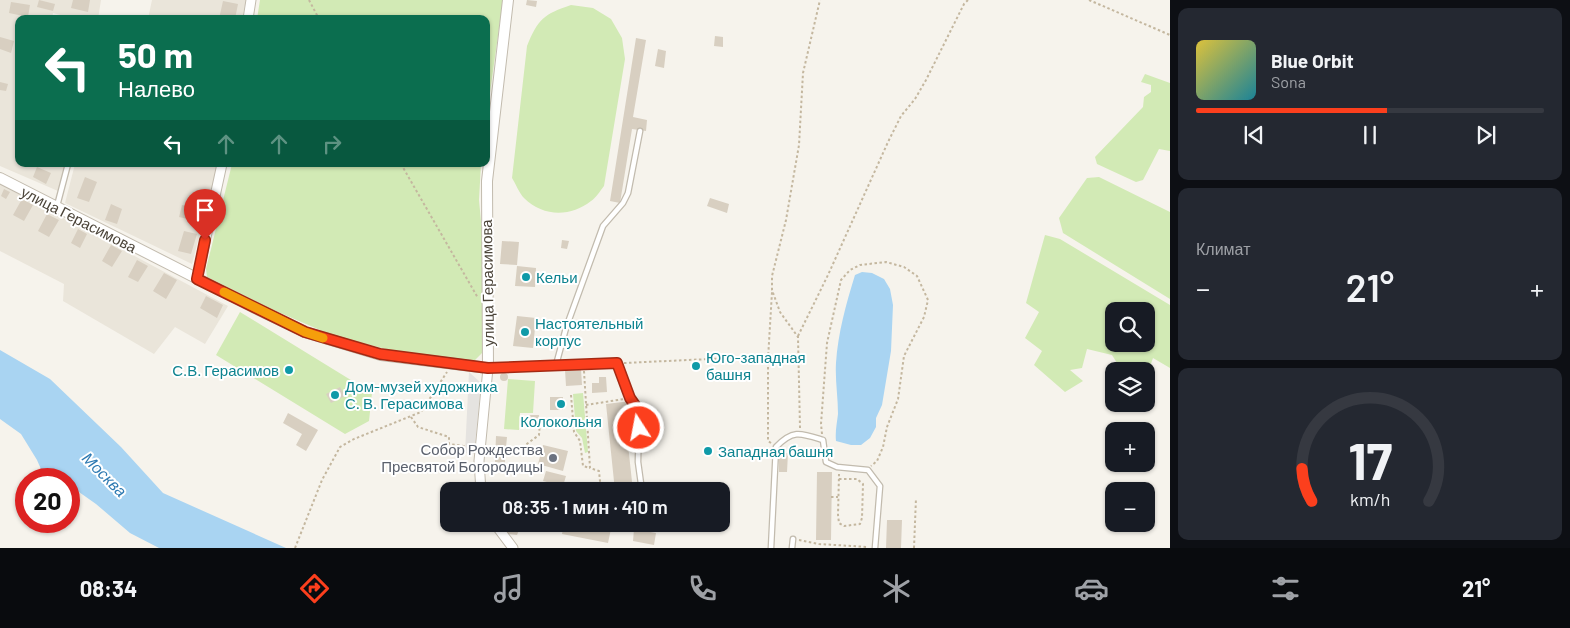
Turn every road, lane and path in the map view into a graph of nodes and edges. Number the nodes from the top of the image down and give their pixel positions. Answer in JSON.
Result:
{"nodes":[{"id":1,"x":251,"y":0,"type":"edge"},
{"id":2,"x":309,"y":0,"type":"edge"},
{"id":3,"x":508,"y":0,"type":"edge"},
{"id":4,"x":820,"y":0,"type":"edge"},
{"id":5,"x":968,"y":0,"type":"edge"},
{"id":6,"x":1089,"y":0,"type":"edge"},
{"id":7,"x":249,"y":15,"type":"edge"},
{"id":8,"x":317,"y":15,"type":"edge"},
{"id":9,"x":1170,"y":35,"type":"edge"},
{"id":10,"x":640,"y":131,"type":"dead end"},
{"id":11,"x":490,"y":155,"type":"edge"},
{"id":12,"x":67,"y":167,"type":"edge"},
{"id":13,"x":221,"y":167,"type":"edge"},
{"id":14,"x":403,"y":167,"type":"edge"},
{"id":15,"x":489,"y":167,"type":"edge"},
{"id":16,"x":0,"y":178,"type":"edge"},
{"id":17,"x":57,"y":206,"type":"junction"},
{"id":18,"x":197,"y":279,"type":"junction"},
{"id":19,"x":772,"y":290,"type":"junction"},
{"id":20,"x":488,"y":311,"type":"junction"},
{"id":21,"x":798,"y":337,"type":"junction"},
{"id":22,"x":768,"y":359,"type":"junction"},
{"id":23,"x":617,"y":363,"type":"junction"},
{"id":24,"x":449,"y":364,"type":"junction"},
{"id":25,"x":583,"y":364,"type":"junction"},
{"id":26,"x":556,"y":365,"type":"junction"},
{"id":27,"x":488,"y":368,"type":"junction"},
{"id":28,"x":571,"y":395,"type":"dead end"},
{"id":29,"x":630,"y":398,"type":"junction"},
{"id":30,"x":586,"y":405,"type":"junction"},
{"id":31,"x":411,"y":417,"type":"junction"},
{"id":32,"x":572,"y":423,"type":"junction"},
{"id":33,"x":801,"y":433,"type":"junction"},
{"id":34,"x":822,"y":440,"type":"junction"},
{"id":35,"x":466,"y":446,"type":"dead end"},
{"id":36,"x":776,"y":447,"type":"junction"},
{"id":37,"x":498,"y":450,"type":"dead end"},
{"id":38,"x":837,"y":467,"type":"junction"},
{"id":39,"x":590,"y":468,"type":"junction"},
{"id":40,"x":868,"y":470,"type":"junction"},
{"id":41,"x":839,"y":479,"type":"junction"},
{"id":42,"x":480,"y":482,"type":"edge"},
{"id":43,"x":600,"y":482,"type":"edge"},
{"id":44,"x":641,"y":482,"type":"edge"},
{"id":45,"x":831,"y":497,"type":"dead end"},
{"id":46,"x":838,"y":497,"type":"junction"},
{"id":47,"x":916,"y":498,"type":"dead end"},
{"id":48,"x":501,"y":532,"type":"edge"},
{"id":49,"x":793,"y":539,"type":"joint"},
{"id":50,"x":295,"y":548,"type":"edge"},
{"id":51,"x":514,"y":548,"type":"edge"},
{"id":52,"x":771,"y":548,"type":"edge"},
{"id":53,"x":792,"y":548,"type":"edge"},
{"id":54,"x":875,"y":548,"type":"edge"},
{"id":55,"x":914,"y":548,"type":"edge"}],
"edges":[{"from":1,"to":7,"type":"street"},
{"from":2,"to":8,"type":"path"},
{"from":3,"to":11,"type":"street","name":"улица Герасимова"},
{"from":4,"to":19,"type":"path"},
{"from":5,"to":21,"type":"path"},
{"from":6,"to":9,"type":"path"},
{"from":10,"to":26,"type":"lane"},
{"from":12,"to":17,"type":"lane"},
{"from":13,"to":18,"type":"street"},
{"from":14,"to":20,"type":"path"},
{"from":15,"to":20,"type":"street","name":"улица Герасимова"},
{"from":16,"to":17,"type":"street","name":"улица Герасимова"},
{"from":17,"to":18,"type":"street","name":"улица Герасимова"},
{"from":18,"to":24,"type":"street","name":"улица Герасимова"},
{"from":19,"to":21,"type":"path"},
{"from":19,"to":22,"type":"path"},
{"from":20,"to":27,"type":"street","name":"улица Герасимова"},
{"from":21,"to":33,"type":"path"},
{"from":22,"to":23,"type":"path"},
{"from":22,"to":36,"type":"path"},
{"from":23,"to":25,"type":"lane"},
{"from":23,"to":29,"type":"lane"},
{"from":24,"to":27,"type":"street","name":"улица Герасимова"},
{"from":24,"to":31,"type":"path"},
{"from":25,"to":26,"type":"lane"},
{"from":25,"to":30,"type":"path"},
{"from":26,"to":27,"type":"lane"},
{"from":27,"to":42,"type":"street"},
{"from":28,"to":32,"type":"path"},
{"from":29,"to":30,"type":"path"},
{"from":29,"to":44,"type":"lane"},
{"from":30,"to":39,"type":"path"},
{"from":31,"to":35,"type":"path"},
{"from":31,"to":50,"type":"path"},
{"from":32,"to":37,"type":"path"},
{"from":32,"to":39,"type":"path"},
{"from":33,"to":34,"type":"lane"},
{"from":33,"to":36,"type":"lane"},
{"from":34,"to":38,"type":"lane"},
{"from":34,"to":40,"type":"path"},
{"from":36,"to":52,"type":"lane"},
{"from":38,"to":40,"type":"lane"},
{"from":38,"to":41,"type":"path"},
{"from":39,"to":43,"type":"path"},
{"from":40,"to":54,"type":"lane"},
{"from":41,"to":46,"type":"path"},
{"from":41,"to":46,"type":"path"},
{"from":45,"to":46,"type":"path"},
{"from":47,"to":55,"type":"path"},
{"from":48,"to":51,"type":"street"},
{"from":49,"to":53,"type":"lane"},
{"from":49,"to":54,"type":"path"}]}
